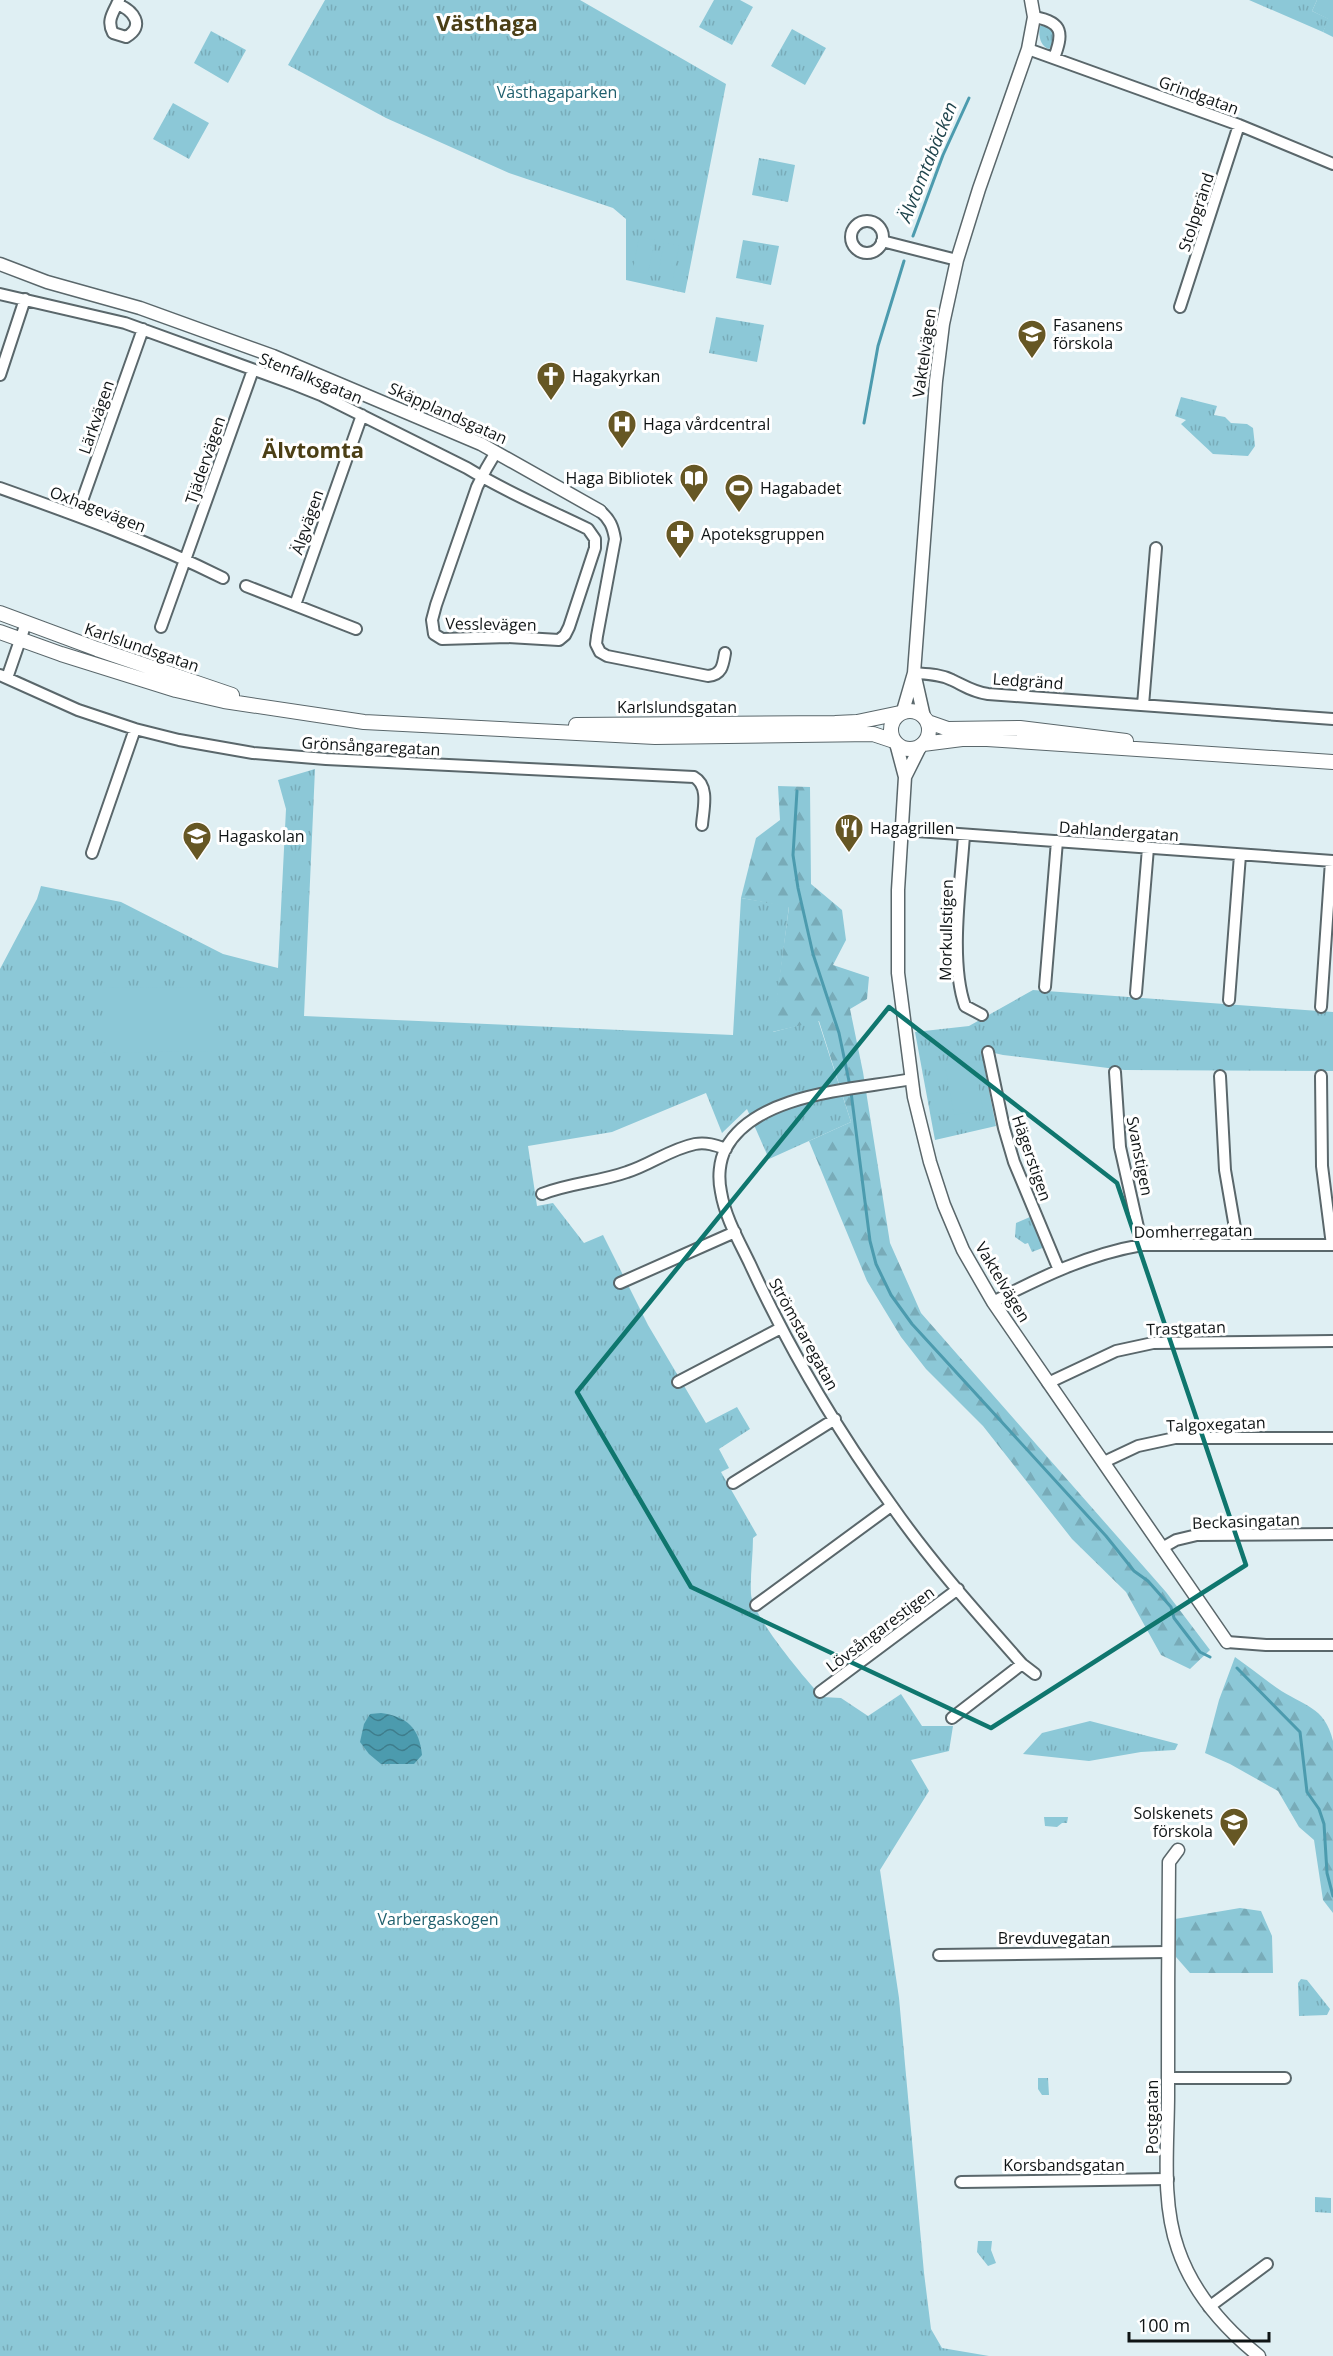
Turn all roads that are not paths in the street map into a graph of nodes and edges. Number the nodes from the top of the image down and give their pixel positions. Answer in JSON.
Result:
{"nodes":[{"id":1,"x":1031,"y":0,"type":"edge"},
{"id":2,"x":1034,"y":17,"type":"junction"},
{"id":3,"x":1028,"y":49,"type":"junction"},
{"id":4,"x":1054,"y":58,"type":"junction"},
{"id":5,"x":1239,"y":125,"type":"junction"},
{"id":6,"x":1333,"y":164,"type":"edge"},
{"id":7,"x":882,"y":241,"type":"dead end"},
{"id":8,"x":957,"y":260,"type":"junction"},
{"id":9,"x":0,"y":264,"type":"edge"},
{"id":10,"x":0,"y":294,"type":"edge"},
{"id":11,"x":25,"y":299,"type":"junction"},
{"id":12,"x":1180,"y":307,"type":"dead end"},
{"id":13,"x":143,"y":329,"type":"junction"},
{"id":14,"x":254,"y":370,"type":"junction"},
{"id":15,"x":0,"y":375,"type":"edge"},
{"id":16,"x":362,"y":415,"type":"junction"},
{"id":17,"x":496,"y":452,"type":"junction"},
{"id":18,"x":482,"y":477,"type":"junction"},
{"id":19,"x":0,"y":488,"type":"edge"},
{"id":20,"x":600,"y":511,"type":"joint"},
{"id":21,"x":77,"y":515,"type":"junction"},
{"id":22,"x":593,"y":535,"type":"joint"},
{"id":23,"x":1156,"y":548,"type":"dead end"},
{"id":24,"x":185,"y":559,"type":"junction"},
{"id":25,"x":223,"y":578,"type":"dead end"},
{"id":26,"x":246,"y":586,"type":"dead end"},
{"id":27,"x":295,"y":605,"type":"junction"},
{"id":28,"x":0,"y":613,"type":"edge"},
{"id":29,"x":26,"y":623,"type":"junction"},
{"id":30,"x":162,"y":627,"type":"dead end"},
{"id":31,"x":356,"y":629,"type":"dead end"},
{"id":32,"x":0,"y":632,"type":"edge"},
{"id":33,"x":21,"y":639,"type":"junction"},
{"id":34,"x":725,"y":653,"type":"dead end"},
{"id":35,"x":914,"y":673,"type":"junction"},
{"id":36,"x":3,"y":676,"type":"edge"},
{"id":37,"x":1143,"y":705,"type":"junction"},
{"id":38,"x":274,"y":708,"type":"junction"},
{"id":39,"x":901,"y":712,"type":"junction"},
{"id":40,"x":926,"y":719,"type":"junction"},
{"id":41,"x":1333,"y":719,"type":"edge"},
{"id":42,"x":453,"y":727,"type":"junction"},
{"id":43,"x":135,"y":729,"type":"junction"},
{"id":44,"x":895,"y":742,"type":"junction"},
{"id":45,"x":922,"y":744,"type":"junction"},
{"id":46,"x":1187,"y":751,"type":"junction"},
{"id":47,"x":1333,"y":762,"type":"edge"},
{"id":48,"x":905,"y":777,"type":"junction"},
{"id":49,"x":702,"y":825,"type":"dead end"},
{"id":50,"x":903,"y":830,"type":"junction"},
{"id":51,"x":964,"y":835,"type":"junction"},
{"id":52,"x":1057,"y":841,"type":"junction"},
{"id":53,"x":1148,"y":848,"type":"junction"},
{"id":54,"x":92,"y":853,"type":"dead end"},
{"id":55,"x":1240,"y":855,"type":"junction"},
{"id":56,"x":1332,"y":861,"type":"edge"},
{"id":57,"x":1045,"y":987,"type":"dead end"},
{"id":58,"x":1136,"y":993,"type":"dead end"},
{"id":59,"x":1229,"y":1000,"type":"dead end"},
{"id":60,"x":1322,"y":1007,"type":"dead end"},
{"id":61,"x":982,"y":1015,"type":"dead end"},
{"id":62,"x":988,"y":1052,"type":"dead end"},
{"id":63,"x":1115,"y":1072,"type":"dead end"},
{"id":64,"x":1220,"y":1076,"type":"dead end"},
{"id":65,"x":1321,"y":1076,"type":"dead end"},
{"id":66,"x":911,"y":1079,"type":"junction"},
{"id":67,"x":726,"y":1149,"type":"junction"},
{"id":68,"x":542,"y":1194,"type":"dead end"},
{"id":69,"x":735,"y":1232,"type":"junction"},
{"id":70,"x":1236,"y":1244,"type":"junction"},
{"id":71,"x":1142,"y":1245,"type":"junction"},
{"id":72,"x":1332,"y":1245,"type":"edge"},
{"id":73,"x":1059,"y":1270,"type":"junction"},
{"id":74,"x":620,"y":1283,"type":"dead end"},
{"id":75,"x":993,"y":1302,"type":"junction"},
{"id":76,"x":781,"y":1328,"type":"junction"},
{"id":77,"x":1333,"y":1341,"type":"edge"},
{"id":78,"x":678,"y":1382,"type":"dead end"},
{"id":79,"x":1048,"y":1383,"type":"junction"},
{"id":80,"x":835,"y":1419,"type":"junction"},
{"id":81,"x":1333,"y":1438,"type":"edge"},
{"id":82,"x":1104,"y":1462,"type":"junction"},
{"id":83,"x":733,"y":1482,"type":"dead end"},
{"id":84,"x":891,"y":1506,"type":"junction"},
{"id":85,"x":1333,"y":1534,"type":"edge"},
{"id":86,"x":1162,"y":1548,"type":"junction"},
{"id":87,"x":958,"y":1589,"type":"junction"},
{"id":88,"x":756,"y":1605,"type":"dead end"},
{"id":89,"x":1227,"y":1642,"type":"joint"},
{"id":90,"x":1333,"y":1645,"type":"edge"},
{"id":91,"x":1022,"y":1664,"type":"junction"},
{"id":92,"x":1035,"y":1674,"type":"dead end"},
{"id":93,"x":820,"y":1692,"type":"dead end"},
{"id":94,"x":952,"y":1718,"type":"dead end"},
{"id":95,"x":1178,"y":1850,"type":"dead end"},
{"id":96,"x":1168,"y":1952,"type":"junction"},
{"id":97,"x":939,"y":1955,"type":"dead end"},
{"id":98,"x":1168,"y":2078,"type":"junction"},
{"id":99,"x":1286,"y":2078,"type":"dead end"},
{"id":100,"x":1168,"y":2179,"type":"junction"},
{"id":101,"x":961,"y":2182,"type":"dead end"},
{"id":102,"x":1267,"y":2264,"type":"dead end"},
{"id":103,"x":1209,"y":2307,"type":"junction"},
{"id":104,"x":1259,"y":2356,"type":"edge"}],
"edges":[{"from":1,"to":2,"type":"street"},
{"from":2,"to":3,"type":"street","name":"Vaktelvägen"},
{"from":2,"to":4,"type":"street"},
{"from":3,"to":4,"type":"street","name":"Grindgatan"},
{"from":3,"to":8,"type":"street","name":"Vaktelvägen"},
{"from":4,"to":5,"type":"street","name":"Grindgatan"},
{"from":5,"to":6,"type":"street","name":"Grindgatan"},
{"from":5,"to":12,"type":"street","name":"Stolpgränd"},
{"from":7,"to":8,"type":"street"},
{"from":8,"to":35,"type":"street","name":"Vaktelvägen"},
{"from":9,"to":17,"type":"street","name":"Skäpplandsgatan"},
{"from":10,"to":11,"type":"street","name":"Stenfalksgatan"},
{"from":11,"to":13,"type":"street","name":"Stenfalksgatan"},
{"from":11,"to":15,"type":"street"},
{"from":13,"to":14,"type":"street","name":"Stenfalksgatan"},
{"from":13,"to":21,"type":"street","name":"Lärkvägen"},
{"from":14,"to":16,"type":"street","name":"Stenfalksgatan"},
{"from":14,"to":24,"type":"street","name":"Tjädervägen"},
{"from":16,"to":18,"type":"street","name":"Stenfalksgatan"},
{"from":16,"to":27,"type":"street","name":"Älgvägen"},
{"from":17,"to":18,"type":"street","name":"Vesslevägen"},
{"from":17,"to":20,"type":"street","name":"Skäpplandsgatan"},
{"from":18,"to":22,"type":"street","name":"Stenfalksgatan"},
{"from":18,"to":22,"type":"street","name":"Vesslevägen"},
{"from":19,"to":21,"type":"street","name":"Oxhagevägen"},
{"from":20,"to":34,"type":"street","name":"Skäpplandsgatan"},
{"from":21,"to":24,"type":"street","name":"Oxhagevägen"},
{"from":23,"to":37,"type":"street"},
{"from":24,"to":25,"type":"street","name":"Oxhagevägen"},
{"from":24,"to":30,"type":"street"},
{"from":26,"to":27,"type":"street"},
{"from":27,"to":31,"type":"street"},
{"from":28,"to":29,"type":"main road","name":"Karlslundsgatan"},
{"from":29,"to":33,"type":"street"},
{"from":29,"to":38,"type":"main road","name":"Karlslundsgatan"},
{"from":32,"to":33,"type":"main road","name":"Karlslundsgatan"},
{"from":33,"to":36,"type":"street"},
{"from":33,"to":38,"type":"main road","name":"Karlslundsgatan"},
{"from":35,"to":37,"type":"street","name":"Ledgränd"},
{"from":35,"to":39,"type":"street","name":"Vaktelvägen"},
{"from":35,"to":40,"type":"street","name":"Vaktelvägen"},
{"from":36,"to":43,"type":"street","name":"Grönsångaregatan"},
{"from":37,"to":41,"type":"street","name":"Ledgränd"},
{"from":38,"to":42,"type":"main road","name":"Karlslundsgatan"},
{"from":39,"to":40,"type":"main road"},
{"from":39,"to":42,"type":"main road","name":"Karlslundsgatan"},
{"from":39,"to":44,"type":"main road"},
{"from":40,"to":45,"type":"main road"},
{"from":40,"to":46,"type":"main road"},
{"from":42,"to":44,"type":"main road","name":"Karlslundsgatan"},
{"from":43,"to":49,"type":"street","name":"Grönsångaregatan"},
{"from":43,"to":54,"type":"street"},
{"from":44,"to":45,"type":"main road"},
{"from":44,"to":48,"type":"street","name":"Vaktelvägen"},
{"from":45,"to":46,"type":"main road"},
{"from":45,"to":48,"type":"street","name":"Vaktelvägen"},
{"from":46,"to":47,"type":"main road"},
{"from":48,"to":50,"type":"street","name":"Vaktelvägen"},
{"from":50,"to":51,"type":"street","name":"Dahlandergatan"},
{"from":50,"to":66,"type":"street","name":"Vaktelvägen"},
{"from":51,"to":52,"type":"street","name":"Dahlandergatan"},
{"from":51,"to":61,"type":"street","name":"Morkullstigen"},
{"from":52,"to":53,"type":"street","name":"Dahlandergatan"},
{"from":52,"to":57,"type":"street"},
{"from":53,"to":55,"type":"street","name":"Dahlandergatan"},
{"from":53,"to":58,"type":"street"},
{"from":55,"to":56,"type":"street","name":"Dahlandergatan"},
{"from":55,"to":59,"type":"street"},
{"from":56,"to":60,"type":"street"},
{"from":62,"to":73,"type":"street","name":"Hägerstigen"},
{"from":63,"to":71,"type":"street","name":"Svanstigen"},
{"from":64,"to":70,"type":"street"},
{"from":65,"to":72,"type":"street"},
{"from":66,"to":67,"type":"street","name":"Strömstaregatan"},
{"from":66,"to":75,"type":"street","name":"Vaktelvägen"},
{"from":67,"to":68,"type":"street"},
{"from":67,"to":69,"type":"street","name":"Strömstaregatan"},
{"from":69,"to":74,"type":"street"},
{"from":69,"to":76,"type":"street","name":"Strömstaregatan"},
{"from":70,"to":71,"type":"street","name":"Domherregatan"},
{"from":70,"to":72,"type":"street","name":"Domherregatan"},
{"from":71,"to":73,"type":"street","name":"Domherregatan"},
{"from":73,"to":75,"type":"street","name":"Domherregatan"},
{"from":75,"to":79,"type":"street","name":"Vaktelvägen"},
{"from":76,"to":78,"type":"street"},
{"from":76,"to":80,"type":"street","name":"Strömstaregatan"},
{"from":77,"to":79,"type":"street","name":"Trastgatan"},
{"from":79,"to":82,"type":"street","name":"Vaktelvägen"},
{"from":80,"to":83,"type":"street"},
{"from":80,"to":84,"type":"street","name":"Strömstaregatan"},
{"from":81,"to":82,"type":"street","name":"Talgoxegatan"},
{"from":82,"to":86,"type":"street","name":"Vaktelvägen"},
{"from":84,"to":87,"type":"street","name":"Strömstaregatan"},
{"from":84,"to":88,"type":"street"},
{"from":85,"to":86,"type":"street","name":"Beckasingatan"},
{"from":86,"to":89,"type":"street","name":"Vaktelvägen"},
{"from":87,"to":91,"type":"street","name":"Strömstaregatan"},
{"from":87,"to":93,"type":"street","name":"Lövsångarestigen"},
{"from":89,"to":90,"type":"street","name":"Vaktelvägen"},
{"from":91,"to":92,"type":"street","name":"Strömstaregatan"},
{"from":91,"to":94,"type":"street"},
{"from":95,"to":96,"type":"street","name":"Postgatan"},
{"from":96,"to":97,"type":"street","name":"Brevduvegatan"},
{"from":96,"to":98,"type":"street","name":"Postgatan"},
{"from":98,"to":99,"type":"street"},
{"from":98,"to":100,"type":"street","name":"Postgatan"},
{"from":100,"to":101,"type":"street","name":"Korsbandsgatan"},
{"from":100,"to":103,"type":"street","name":"Postgatan"},
{"from":102,"to":103,"type":"street"},
{"from":103,"to":104,"type":"street","name":"Postgatan"}]}
